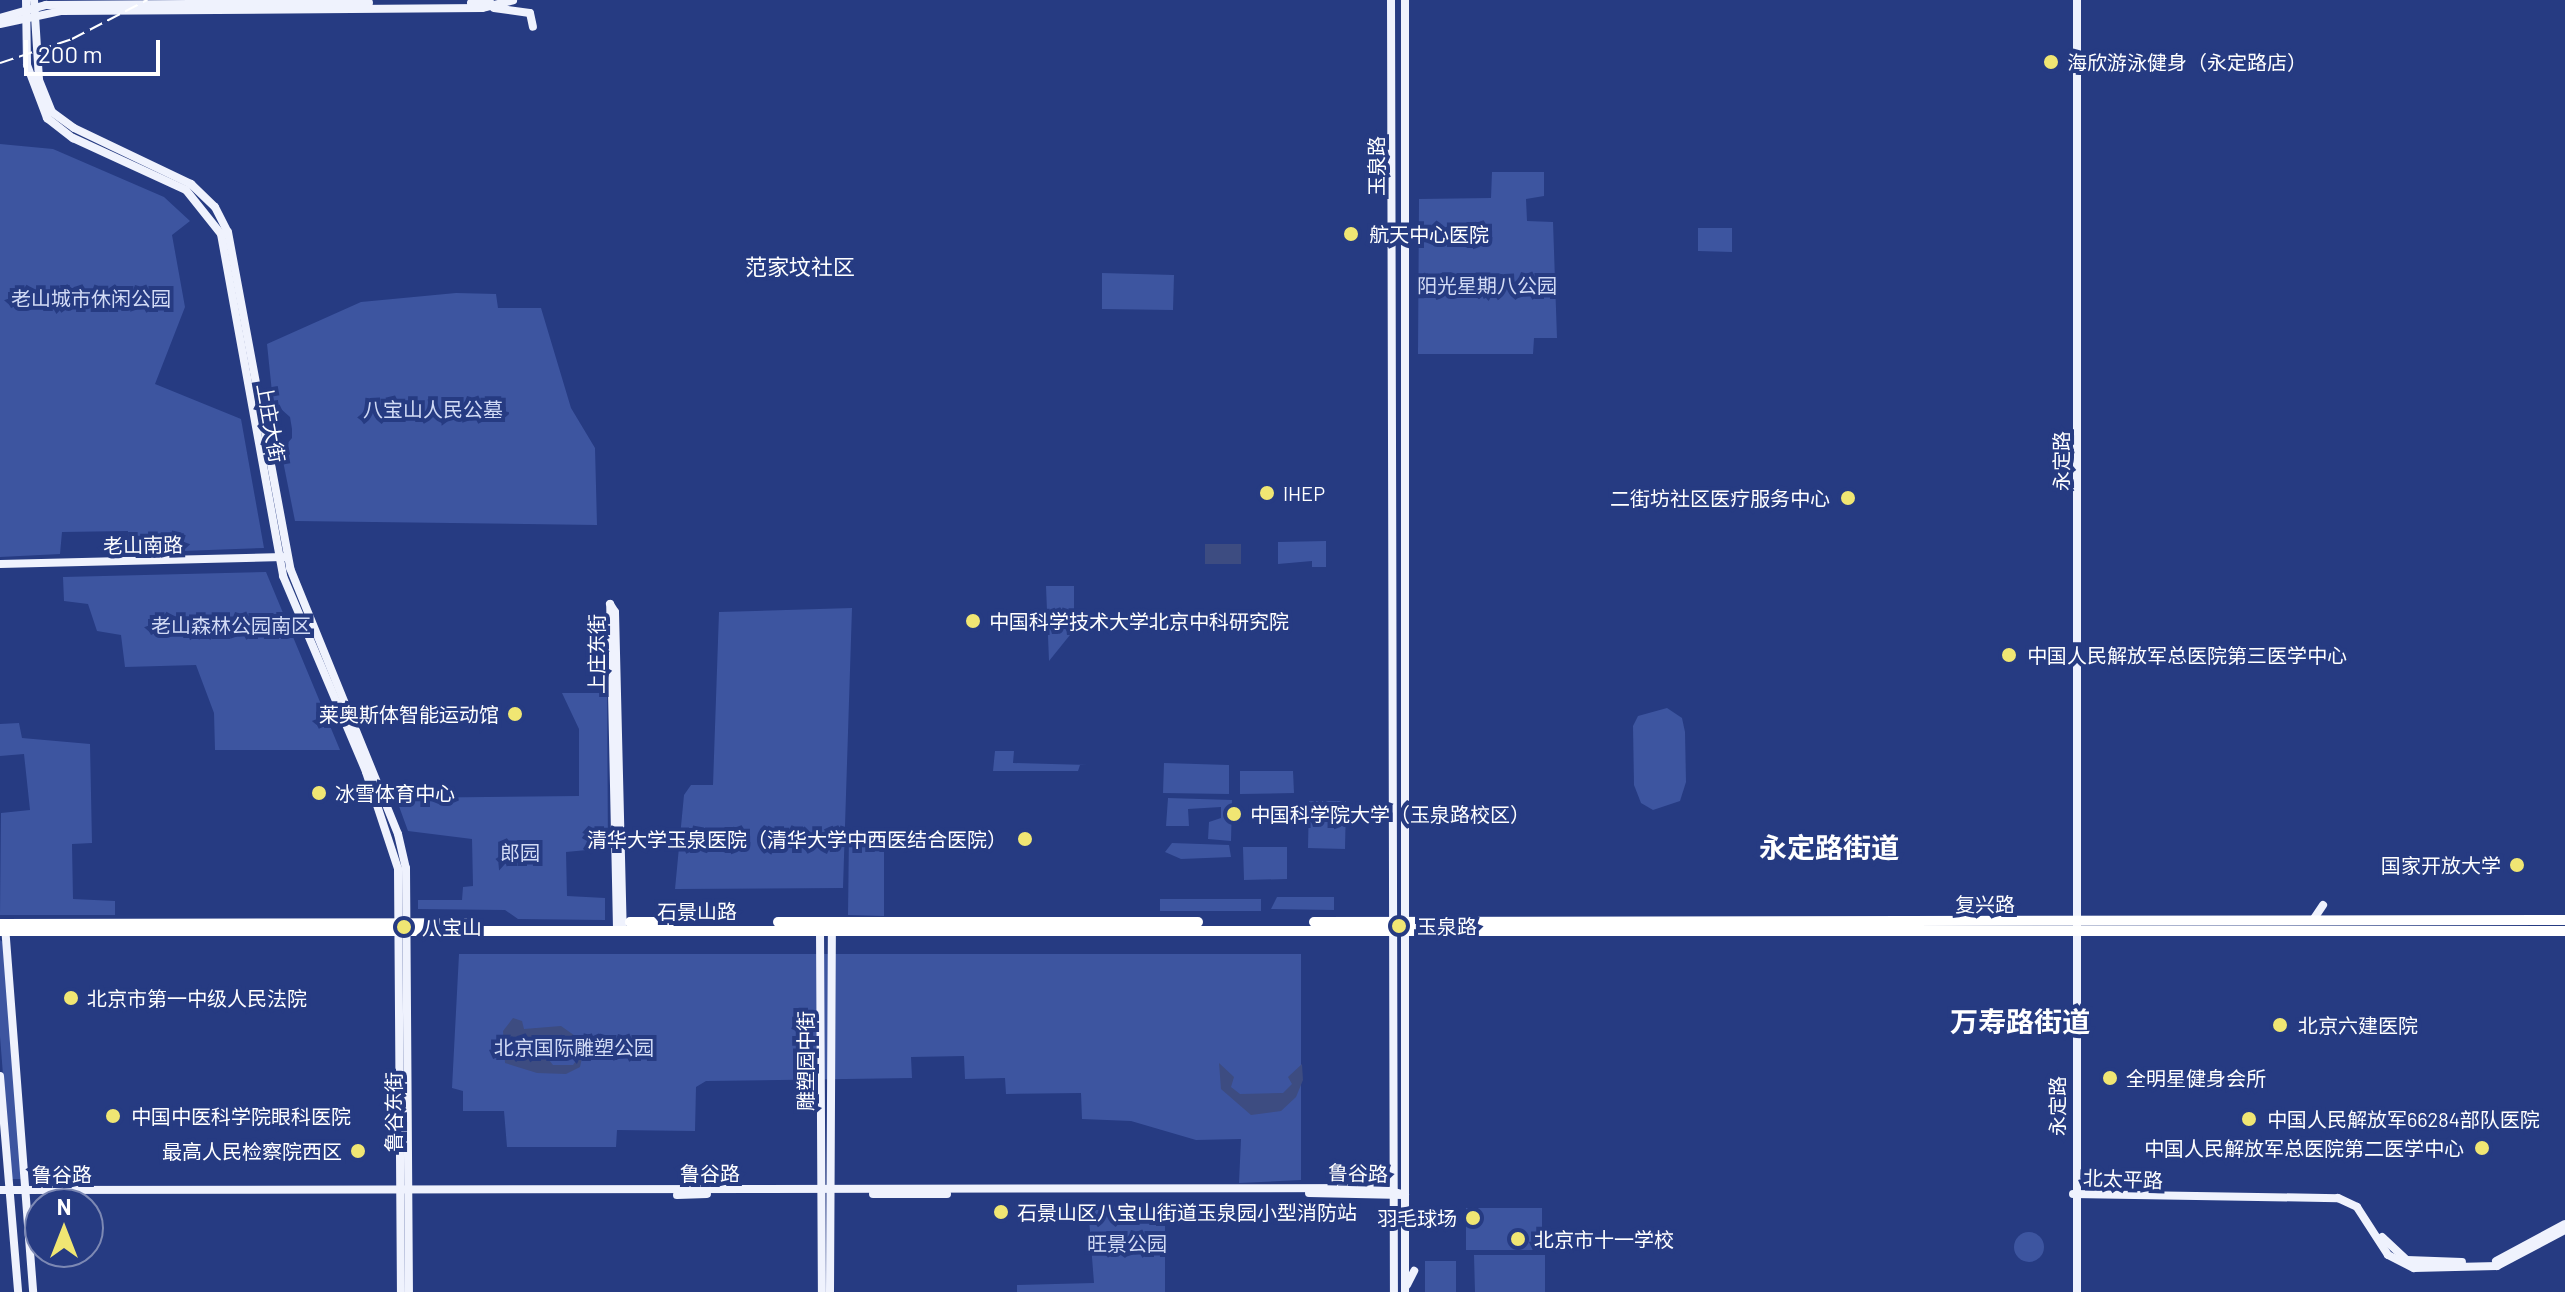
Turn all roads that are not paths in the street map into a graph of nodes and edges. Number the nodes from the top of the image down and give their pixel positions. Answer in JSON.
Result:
{"nodes":[{"id":1,"x":490,"y":0,"type":"edge"},
{"id":2,"x":513,"y":0,"type":"edge"},
{"id":3,"x":1391,"y":0,"type":"edge"},
{"id":4,"x":1405,"y":0,"type":"edge"},
{"id":5,"x":2077,"y":0,"type":"edge"},
{"id":6,"x":30,"y":7,"type":"edge"},
{"id":7,"x":482,"y":8,"type":"junction"},
{"id":8,"x":0,"y":18,"type":"edge"},
{"id":9,"x":0,"y":24,"type":"edge"},
{"id":10,"x":533,"y":27,"type":"dead end"},
{"id":11,"x":1392,"y":128,"type":"junction"},
{"id":12,"x":1405,"y":132,"type":"junction"},
{"id":13,"x":1391,"y":173,"type":"junction"},
{"id":14,"x":1404,"y":181,"type":"junction"},
{"id":15,"x":1403,"y":500,"type":"junction"},
{"id":16,"x":1392,"y":501,"type":"junction"},
{"id":17,"x":283,"y":557,"type":"junction"},
{"id":18,"x":0,"y":564,"type":"edge"},
{"id":19,"x":2323,"y":905,"type":"dead end"},
{"id":20,"x":2313,"y":920,"type":"junction"},
{"id":21,"x":2565,"y":920,"type":"edge"},
{"id":22,"x":620,"y":926,"type":"junction"},
{"id":23,"x":3,"y":927,"type":"edge"},
{"id":24,"x":405,"y":927,"type":"junction"},
{"id":25,"x":1394,"y":927,"type":"junction"},
{"id":26,"x":1406,"y":927,"type":"junction"},
{"id":27,"x":2075,"y":927,"type":"junction"},
{"id":28,"x":820,"y":929,"type":"junction"},
{"id":29,"x":832,"y":929,"type":"junction"},
{"id":30,"x":2565,"y":931,"type":"edge"},
{"id":31,"x":0,"y":1076,"type":"edge"},
{"id":32,"x":821,"y":1079,"type":"junction"},
{"id":33,"x":832,"y":1079,"type":"junction"},
{"id":34,"x":821,"y":1141,"type":"junction"},
{"id":35,"x":832,"y":1142,"type":"junction"},
{"id":36,"x":25,"y":1188,"type":"edge"},
{"id":37,"x":826,"y":1191,"type":"junction"},
{"id":38,"x":5,"y":1192,"type":"edge"},
{"id":39,"x":1394,"y":1192,"type":"junction"},
{"id":40,"x":104,"y":1193,"type":"edge"},
{"id":41,"x":405,"y":1193,"type":"junction"},
{"id":42,"x":2076,"y":1194,"type":"junction"},
{"id":43,"x":1405,"y":1195,"type":"junction"},
{"id":44,"x":2565,"y":1224,"type":"edge"},
{"id":45,"x":2565,"y":1230,"type":"edge"},
{"id":46,"x":31,"y":1268,"type":"edge"},
{"id":47,"x":1414,"y":1271,"type":"dead end"},
{"id":48,"x":1405,"y":1291,"type":"edge"},
{"id":49,"x":18,"y":1292,"type":"edge"},
{"id":50,"x":33,"y":1292,"type":"edge"},
{"id":51,"x":401,"y":1292,"type":"edge"},
{"id":52,"x":409,"y":1292,"type":"edge"},
{"id":53,"x":822,"y":1292,"type":"edge"},
{"id":54,"x":830,"y":1292,"type":"edge"},
{"id":55,"x":1394,"y":1292,"type":"edge"},
{"id":56,"x":2074,"y":1292,"type":"edge"}],
"edges":[{"from":1,"to":6,"type":"main road"},
{"from":2,"to":7,"type":"main road"},
{"from":3,"to":11,"type":"main road","name":"玉泉路"},
{"from":4,"to":12,"type":"main road","name":"玉泉路"},
{"from":5,"to":27,"type":"main road","name":"永定路"},
{"from":6,"to":7,"type":"main road"},
{"from":6,"to":8,"type":"main road"},
{"from":6,"to":9,"type":"main road"},
{"from":6,"to":17,"type":"main road","name":"上庄大街"},
{"from":7,"to":10,"type":"main road"},
{"from":11,"to":12,"type":"main road"},
{"from":11,"to":13,"type":"main road","name":"玉泉路"},
{"from":12,"to":14,"type":"main road","name":"玉泉路"},
{"from":13,"to":14,"type":"main road"},
{"from":13,"to":16,"type":"main road","name":"玉泉路"},
{"from":14,"to":15,"type":"main road","name":"玉泉路"},
{"from":15,"to":16,"type":"main road"},
{"from":15,"to":26,"type":"main road","name":"玉泉路"},
{"from":16,"to":25,"type":"main road","name":"玉泉路"},
{"from":17,"to":18,"type":"main road","name":"老山南路"},
{"from":17,"to":24,"type":"main road","name":"上庄大街"},
{"from":19,"to":20,"type":"main road"},
{"from":20,"to":21,"type":"highway","name":"复兴路"},
{"from":20,"to":27,"type":"highway","name":"复兴路"},
{"from":22,"to":22,"type":"main road","name":"上庄东街"},
{"from":22,"to":24,"type":"highway","name":"石景山路"},
{"from":22,"to":25,"type":"highway","name":"石景山路"},
{"from":22,"to":28,"type":"highway","name":"石景山路"},
{"from":23,"to":24,"type":"highway","name":"石景山路"},
{"from":23,"to":36,"type":"main road"},
{"from":24,"to":41,"type":"main road","name":"鲁谷东街"},
{"from":25,"to":26,"type":"highway","name":"复兴路"},
{"from":25,"to":29,"type":"highway","name":"石景山路"},
{"from":25,"to":39,"type":"main road","name":"玉泉路"},
{"from":26,"to":27,"type":"highway","name":"复兴路"},
{"from":26,"to":43,"type":"main road","name":"玉泉路"},
{"from":27,"to":30,"type":"highway","name":"复兴路"},
{"from":27,"to":42,"type":"main road","name":"永定路"},
{"from":28,"to":29,"type":"highway","name":"石景山路"},
{"from":28,"to":32,"type":"main road","name":"雕塑园中街"},
{"from":29,"to":33,"type":"main road","name":"雕塑园中街"},
{"from":31,"to":38,"type":"main road"},
{"from":32,"to":33,"type":"main road"},
{"from":32,"to":34,"type":"main road","name":"雕塑园中街"},
{"from":33,"to":35,"type":"main road","name":"雕塑园中街"},
{"from":34,"to":35,"type":"main road"},
{"from":34,"to":37,"type":"main road","name":"雕塑园中街"},
{"from":35,"to":37,"type":"main road","name":"雕塑园中街"},
{"from":37,"to":39,"type":"main road","name":"鲁谷路"},
{"from":37,"to":41,"type":"main road","name":"鲁谷路"},
{"from":37,"to":53,"type":"main road"},
{"from":37,"to":54,"type":"main road"},
{"from":38,"to":49,"type":"main road"},
{"from":39,"to":43,"type":"main road","name":"鲁谷路"},
{"from":39,"to":55,"type":"main road","name":"玉泉路"},
{"from":40,"to":41,"type":"main road","name":"鲁谷路"},
{"from":41,"to":51,"type":"main road","name":"鲁谷东街"},
{"from":41,"to":52,"type":"main road","name":"鲁谷东街"},
{"from":42,"to":44,"type":"main road","name":"北太平路"},
{"from":42,"to":45,"type":"main road","name":"北太平路"},
{"from":42,"to":56,"type":"main road","name":"永定路"},
{"from":43,"to":48,"type":"main road","name":"玉泉路"},
{"from":46,"to":50,"type":"main road"},
{"from":47,"to":48,"type":"main road"}]}
